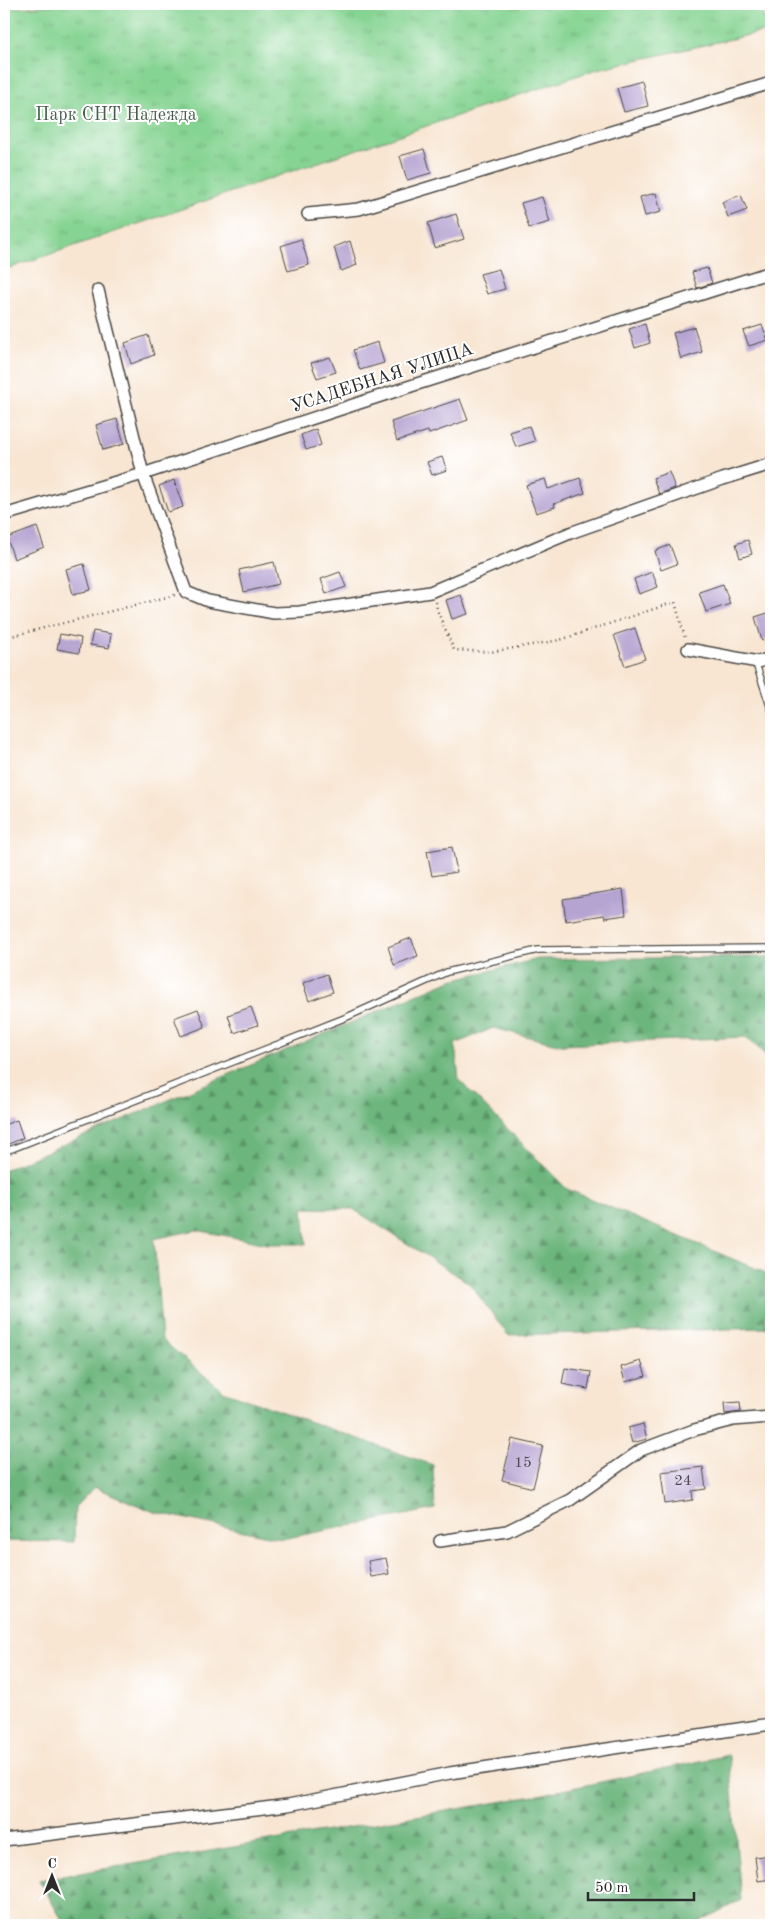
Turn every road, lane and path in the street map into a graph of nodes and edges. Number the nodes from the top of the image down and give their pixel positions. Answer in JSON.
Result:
{"nodes":[{"id":1,"x":771,"y":83,"type":"edge"},
{"id":2,"x":308,"y":214,"type":"dead end"},
{"id":3,"x":771,"y":272,"type":"edge"},
{"id":4,"x":98,"y":290,"type":"dead end"},
{"id":5,"x":771,"y":464,"type":"edge"},
{"id":6,"x":143,"y":474,"type":"junction"},
{"id":7,"x":4,"y":515,"type":"edge"},
{"id":8,"x":434,"y":590,"type":"junction"},
{"id":9,"x":186,"y":592,"type":"junction"},
{"id":10,"x":4,"y":638,"type":"edge"},
{"id":11,"x":688,"y":649,"type":"joint"},
{"id":12,"x":771,"y":658,"type":"edge"},
{"id":13,"x":755,"y":661,"type":"junction"},
{"id":14,"x":771,"y":709,"type":"edge"},
{"id":15,"x":771,"y":948,"type":"edge"},
{"id":16,"x":4,"y":1152,"type":"edge"},
{"id":17,"x":771,"y":1417,"type":"edge"},
{"id":18,"x":440,"y":1541,"type":"dead end"},
{"id":19,"x":771,"y":1724,"type":"edge"},
{"id":20,"x":4,"y":1840,"type":"edge"}],
"edges":[{"from":1,"to":2,"type":"street"},
{"from":3,"to":6,"type":"street","name":"УСАДЕБНАЯ УЛИЦА"},
{"from":4,"to":6,"type":"street"},
{"from":5,"to":8,"type":"street"},
{"from":6,"to":7,"type":"street","name":"УСАДЕБНАЯ УЛИЦА"},
{"from":6,"to":9,"type":"street"},
{"from":8,"to":9,"type":"street"},
{"from":8,"to":11,"type":"path"},
{"from":9,"to":10,"type":"path"},
{"from":11,"to":13,"type":"street"},
{"from":12,"to":13,"type":"street"},
{"from":13,"to":14,"type":"lane"},
{"from":15,"to":16,"type":"lane"},
{"from":17,"to":18,"type":"street"},
{"from":19,"to":20,"type":"street"}]}
